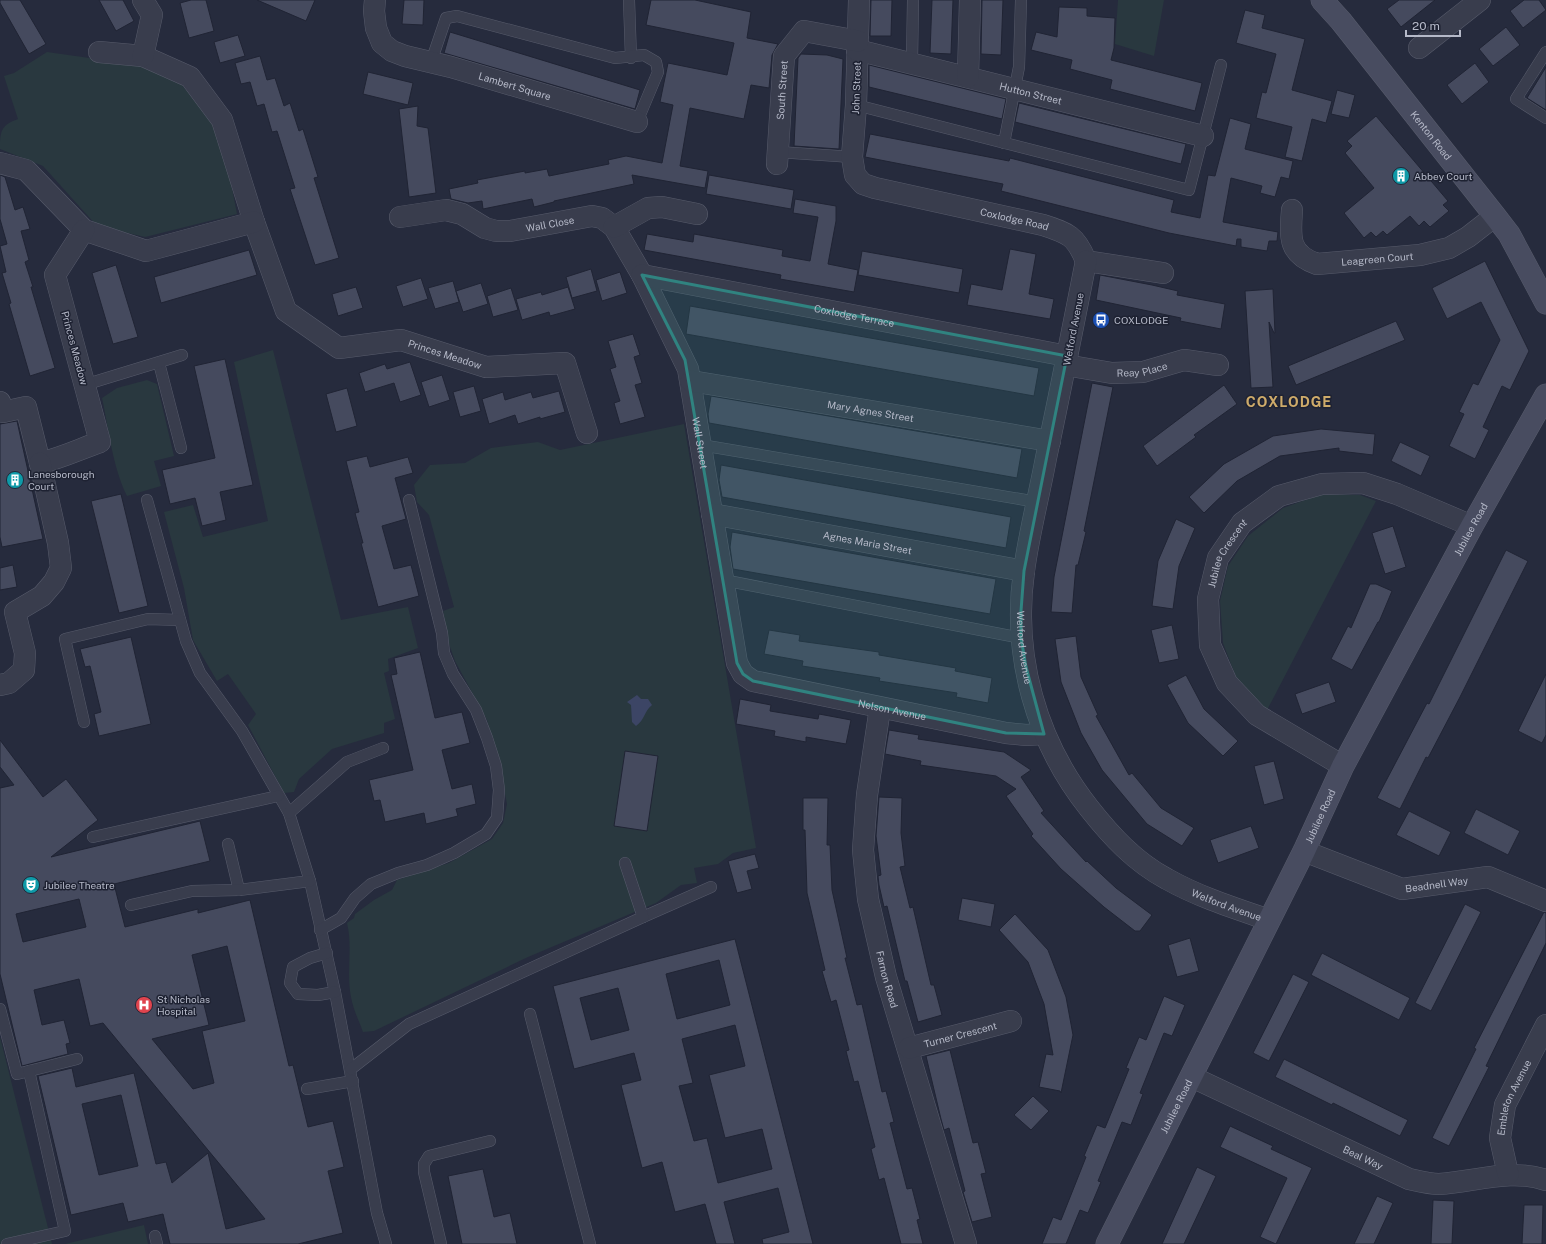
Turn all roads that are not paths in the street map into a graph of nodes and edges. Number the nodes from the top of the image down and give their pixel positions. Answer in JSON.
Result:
{"nodes":[{"id":1,"x":143,"y":0,"type":"edge"},
{"id":2,"x":375,"y":0,"type":"edge"},
{"id":3,"x":629,"y":0,"type":"edge"},
{"id":4,"x":859,"y":0,"type":"edge"},
{"id":5,"x":912,"y":0,"type":"edge"},
{"id":6,"x":970,"y":0,"type":"edge"},
{"id":7,"x":1021,"y":0,"type":"edge"},
{"id":8,"x":1322,"y":0,"type":"edge"},
{"id":9,"x":1480,"y":0,"type":"edge"},
{"id":10,"x":858,"y":46,"type":"junction"},
{"id":11,"x":1419,"y":48,"type":"dead end"},
{"id":12,"x":98,"y":52,"type":"dead end"},
{"id":13,"x":1546,"y":52,"type":"edge"},
{"id":14,"x":143,"y":56,"type":"junction"},
{"id":15,"x":630,"y":58,"type":"junction"},
{"id":16,"x":431,"y":62,"type":"junction"},
{"id":17,"x":912,"y":62,"type":"junction"},
{"id":18,"x":1221,"y":65,"type":"dead end"},
{"id":19,"x":968,"y":77,"type":"junction"},
{"id":20,"x":1015,"y":89,"type":"junction"},
{"id":21,"x":856,"y":105,"type":"junction"},
{"id":22,"x":1546,"y":118,"type":"edge"},
{"id":23,"x":637,"y":122,"type":"joint"},
{"id":24,"x":1203,"y":136,"type":"junction"},
{"id":25,"x":1004,"y":143,"type":"junction"},
{"id":26,"x":778,"y":158,"type":"joint"},
{"id":27,"x":0,"y":163,"type":"edge"},
{"id":28,"x":854,"y":166,"type":"junction"},
{"id":29,"x":1292,"y":210,"type":"dead end"},
{"id":30,"x":697,"y":214,"type":"dead end"},
{"id":31,"x":1495,"y":216,"type":"junction"},
{"id":32,"x":400,"y":217,"type":"dead end"},
{"id":33,"x":254,"y":222,"type":"junction"},
{"id":34,"x":614,"y":227,"type":"junction"},
{"id":35,"x":84,"y":230,"type":"junction"},
{"id":36,"x":1086,"y":261,"type":"junction"},
{"id":37,"x":1163,"y":273,"type":"dead end"},
{"id":38,"x":642,"y":275,"type":"junction"},
{"id":39,"x":1538,"y":280,"type":"edge"},
{"id":40,"x":1546,"y":303,"type":"edge"},
{"id":41,"x":182,"y":355,"type":"dead end"},
{"id":42,"x":1066,"y":360,"type":"junction"},
{"id":43,"x":160,"y":363,"type":"junction"},
{"id":44,"x":1218,"y":365,"type":"dead end"},
{"id":45,"x":691,"y":381,"type":"junction"},
{"id":46,"x":84,"y":385,"type":"junction"},
{"id":47,"x":1546,"y":394,"type":"edge"},
{"id":48,"x":0,"y":402,"type":"edge"},
{"id":49,"x":587,"y":433,"type":"dead end"},
{"id":50,"x":1050,"y":441,"type":"junction"},
{"id":51,"x":701,"y":445,"type":"junction"},
{"id":52,"x":181,"y":448,"type":"dead end"},
{"id":53,"x":40,"y":463,"type":"junction"},
{"id":54,"x":147,"y":500,"type":"dead end"},
{"id":55,"x":409,"y":500,"type":"dead end"},
{"id":56,"x":1037,"y":502,"type":"junction"},
{"id":57,"x":712,"y":514,"type":"junction"},
{"id":58,"x":1472,"y":526,"type":"junction"},
{"id":59,"x":1024,"y":571,"type":"junction"},
{"id":60,"x":723,"y":580,"type":"junction"},
{"id":61,"x":180,"y":620,"type":"junction"},
{"id":62,"x":1021,"y":638,"type":"junction"},
{"id":63,"x":742,"y":674,"type":"joint"},
{"id":64,"x":0,"y":685,"type":"edge"},
{"id":65,"x":880,"y":708,"type":"junction"},
{"id":66,"x":84,"y":722,"type":"dead end"},
{"id":67,"x":1044,"y":734,"type":"junction"},
{"id":68,"x":383,"y":748,"type":"dead end"},
{"id":69,"x":1343,"y":766,"type":"junction"},
{"id":70,"x":278,"y":796,"type":"junction"},
{"id":71,"x":289,"y":814,"type":"junction"},
{"id":72,"x":93,"y":837,"type":"dead end"},
{"id":73,"x":228,"y":844,"type":"dead end"},
{"id":74,"x":1304,"y":851,"type":"junction"},
{"id":75,"x":625,"y":863,"type":"dead end"},
{"id":76,"x":310,"y":881,"type":"junction"},
{"id":77,"x":711,"y":887,"type":"dead end"},
{"id":78,"x":239,"y":890,"type":"junction"},
{"id":79,"x":1546,"y":901,"type":"edge"},
{"id":80,"x":131,"y":905,"type":"dead end"},
{"id":81,"x":643,"y":917,"type":"junction"},
{"id":82,"x":1269,"y":920,"type":"junction"},
{"id":83,"x":320,"y":930,"type":"junction"},
{"id":84,"x":327,"y":953,"type":"junction"},
{"id":85,"x":335,"y":992,"type":"junction"},
{"id":86,"x":0,"y":1009,"type":"edge"},
{"id":87,"x":530,"y":1014,"type":"dead end"},
{"id":88,"x":1011,"y":1021,"type":"dead end"},
{"id":89,"x":1546,"y":1024,"type":"edge"},
{"id":90,"x":909,"y":1048,"type":"junction"},
{"id":91,"x":77,"y":1059,"type":"dead end"},
{"id":92,"x":351,"y":1069,"type":"junction"},
{"id":93,"x":30,"y":1071,"type":"junction"},
{"id":94,"x":1192,"y":1077,"type":"junction"},
{"id":95,"x":353,"y":1081,"type":"junction"},
{"id":96,"x":307,"y":1089,"type":"dead end"},
{"id":97,"x":490,"y":1141,"type":"dead end"},
{"id":98,"x":1508,"y":1174,"type":"junction"},
{"id":99,"x":1546,"y":1180,"type":"edge"},
{"id":100,"x":7,"y":1244,"type":"edge"},
{"id":101,"x":386,"y":1244,"type":"edge"},
{"id":102,"x":441,"y":1244,"type":"edge"},
{"id":103,"x":590,"y":1244,"type":"edge"},
{"id":104,"x":966,"y":1244,"type":"edge"},
{"id":105,"x":1107,"y":1244,"type":"edge"}],
"edges":[{"from":1,"to":14,"type":"street"},
{"from":2,"to":16,"type":"street","name":"Lambert Square"},
{"from":3,"to":15,"type":"lane"},
{"from":4,"to":10,"type":"street","name":"John Street"},
{"from":5,"to":17,"type":"lane"},
{"from":6,"to":19,"type":"street"},
{"from":7,"to":20,"type":"lane"},
{"from":8,"to":31,"type":"street","name":"Kenton Road"},
{"from":9,"to":11,"type":"street"},
{"from":10,"to":17,"type":"street","name":"Hutton Street"},
{"from":10,"to":21,"type":"street","name":"John Street"},
{"from":10,"to":26,"type":"street","name":"South Street"},
{"from":12,"to":14,"type":"street","name":"Princes Meadow"},
{"from":13,"to":22,"type":"lane"},
{"from":14,"to":33,"type":"street","name":"Princes Meadow"},
{"from":15,"to":16,"type":"lane"},
{"from":15,"to":23,"type":"lane"},
{"from":16,"to":23,"type":"street","name":"Lambert Square"},
{"from":17,"to":19,"type":"street","name":"Hutton Street"},
{"from":18,"to":24,"type":"lane"},
{"from":19,"to":20,"type":"street","name":"Hutton Street"},
{"from":20,"to":24,"type":"street","name":"Hutton Street"},
{"from":20,"to":25,"type":"lane"},
{"from":21,"to":25,"type":"lane"},
{"from":21,"to":28,"type":"street","name":"John Street"},
{"from":24,"to":25,"type":"lane"},
{"from":26,"to":28,"type":"lane"},
{"from":27,"to":35,"type":"street"},
{"from":28,"to":36,"type":"street","name":"Coxlodge Road"},
{"from":29,"to":31,"type":"street","name":"Leagreen Court"},
{"from":30,"to":34,"type":"street"},
{"from":31,"to":39,"type":"street","name":"Kenton Road"},
{"from":32,"to":34,"type":"street","name":"Wall Close"},
{"from":33,"to":35,"type":"street"},
{"from":33,"to":49,"type":"street","name":"Princes Meadow"},
{"from":34,"to":38,"type":"street","name":"Wall Street"},
{"from":35,"to":46,"type":"street","name":"Princes Meadow"},
{"from":36,"to":37,"type":"street"},
{"from":36,"to":42,"type":"street","name":"Welford Avenue"},
{"from":38,"to":42,"type":"street","name":"Coxlodge Terrace"},
{"from":38,"to":45,"type":"street","name":"Wall Street"},
{"from":39,"to":40,"type":"street","name":"Kenton Road"},
{"from":41,"to":43,"type":"lane"},
{"from":42,"to":44,"type":"street","name":"Reay Place"},
{"from":42,"to":50,"type":"street","name":"Welford Avenue"},
{"from":43,"to":46,"type":"lane"},
{"from":43,"to":52,"type":"lane"},
{"from":45,"to":50,"type":"street","name":"Mary Agnes Street"},
{"from":45,"to":51,"type":"street","name":"Wall Street"},
{"from":46,"to":53,"type":"street","name":"Princes Meadow"},
{"from":47,"to":58,"type":"street","name":"Jubilee Road"},
{"from":48,"to":53,"type":"street"},
{"from":50,"to":56,"type":"street","name":"Welford Avenue"},
{"from":51,"to":56,"type":"lane"},
{"from":51,"to":57,"type":"street","name":"Wall Street"},
{"from":53,"to":64,"type":"street"},
{"from":54,"to":61,"type":"lane"},
{"from":55,"to":83,"type":"lane"},
{"from":56,"to":59,"type":"street","name":"Welford Avenue"},
{"from":57,"to":59,"type":"street","name":"Agnes Maria Street"},
{"from":57,"to":60,"type":"street","name":"Wall Street"},
{"from":58,"to":69,"type":"street","name":"Jubilee Road"},
{"from":58,"to":69,"type":"street","name":"Jubilee Crescent"},
{"from":59,"to":62,"type":"street","name":"Welford Avenue"},
{"from":60,"to":62,"type":"lane"},
{"from":60,"to":63,"type":"street","name":"Wall Street"},
{"from":61,"to":66,"type":"lane"},
{"from":61,"to":70,"type":"lane"},
{"from":62,"to":67,"type":"street","name":"Welford Avenue"},
{"from":63,"to":65,"type":"street","name":"Nelson Avenue"},
{"from":65,"to":67,"type":"street","name":"Nelson Avenue"},
{"from":65,"to":90,"type":"street","name":"Farnon Road"},
{"from":67,"to":82,"type":"street","name":"Welford Avenue"},
{"from":68,"to":71,"type":"lane"},
{"from":69,"to":74,"type":"street","name":"Jubilee Road"},
{"from":70,"to":71,"type":"lane"},
{"from":70,"to":72,"type":"lane"},
{"from":71,"to":76,"type":"lane"},
{"from":73,"to":78,"type":"lane"},
{"from":74,"to":79,"type":"street","name":"Beadnell Way"},
{"from":74,"to":82,"type":"street","name":"Jubilee Road"},
{"from":75,"to":81,"type":"lane"},
{"from":76,"to":78,"type":"lane"},
{"from":76,"to":83,"type":"lane"},
{"from":77,"to":81,"type":"lane"},
{"from":78,"to":80,"type":"lane"},
{"from":81,"to":92,"type":"lane"},
{"from":82,"to":94,"type":"street","name":"Jubilee Road"},
{"from":83,"to":84,"type":"lane"},
{"from":84,"to":85,"type":"lane"},
{"from":84,"to":85,"type":"lane"},
{"from":85,"to":92,"type":"lane"},
{"from":86,"to":93,"type":"lane"},
{"from":87,"to":103,"type":"lane"},
{"from":88,"to":90,"type":"street","name":"Turner Crescent"},
{"from":89,"to":98,"type":"street","name":"Embleton Avenue"},
{"from":90,"to":104,"type":"street","name":"Farnon Road"},
{"from":91,"to":93,"type":"lane"},
{"from":92,"to":95,"type":"lane"},
{"from":93,"to":100,"type":"lane"},
{"from":94,"to":98,"type":"street","name":"Beal Way"},
{"from":94,"to":105,"type":"street","name":"Jubilee Road"},
{"from":95,"to":96,"type":"lane"},
{"from":95,"to":101,"type":"lane"},
{"from":97,"to":102,"type":"lane"},
{"from":98,"to":99,"type":"street","name":"Beal Way"}]}
